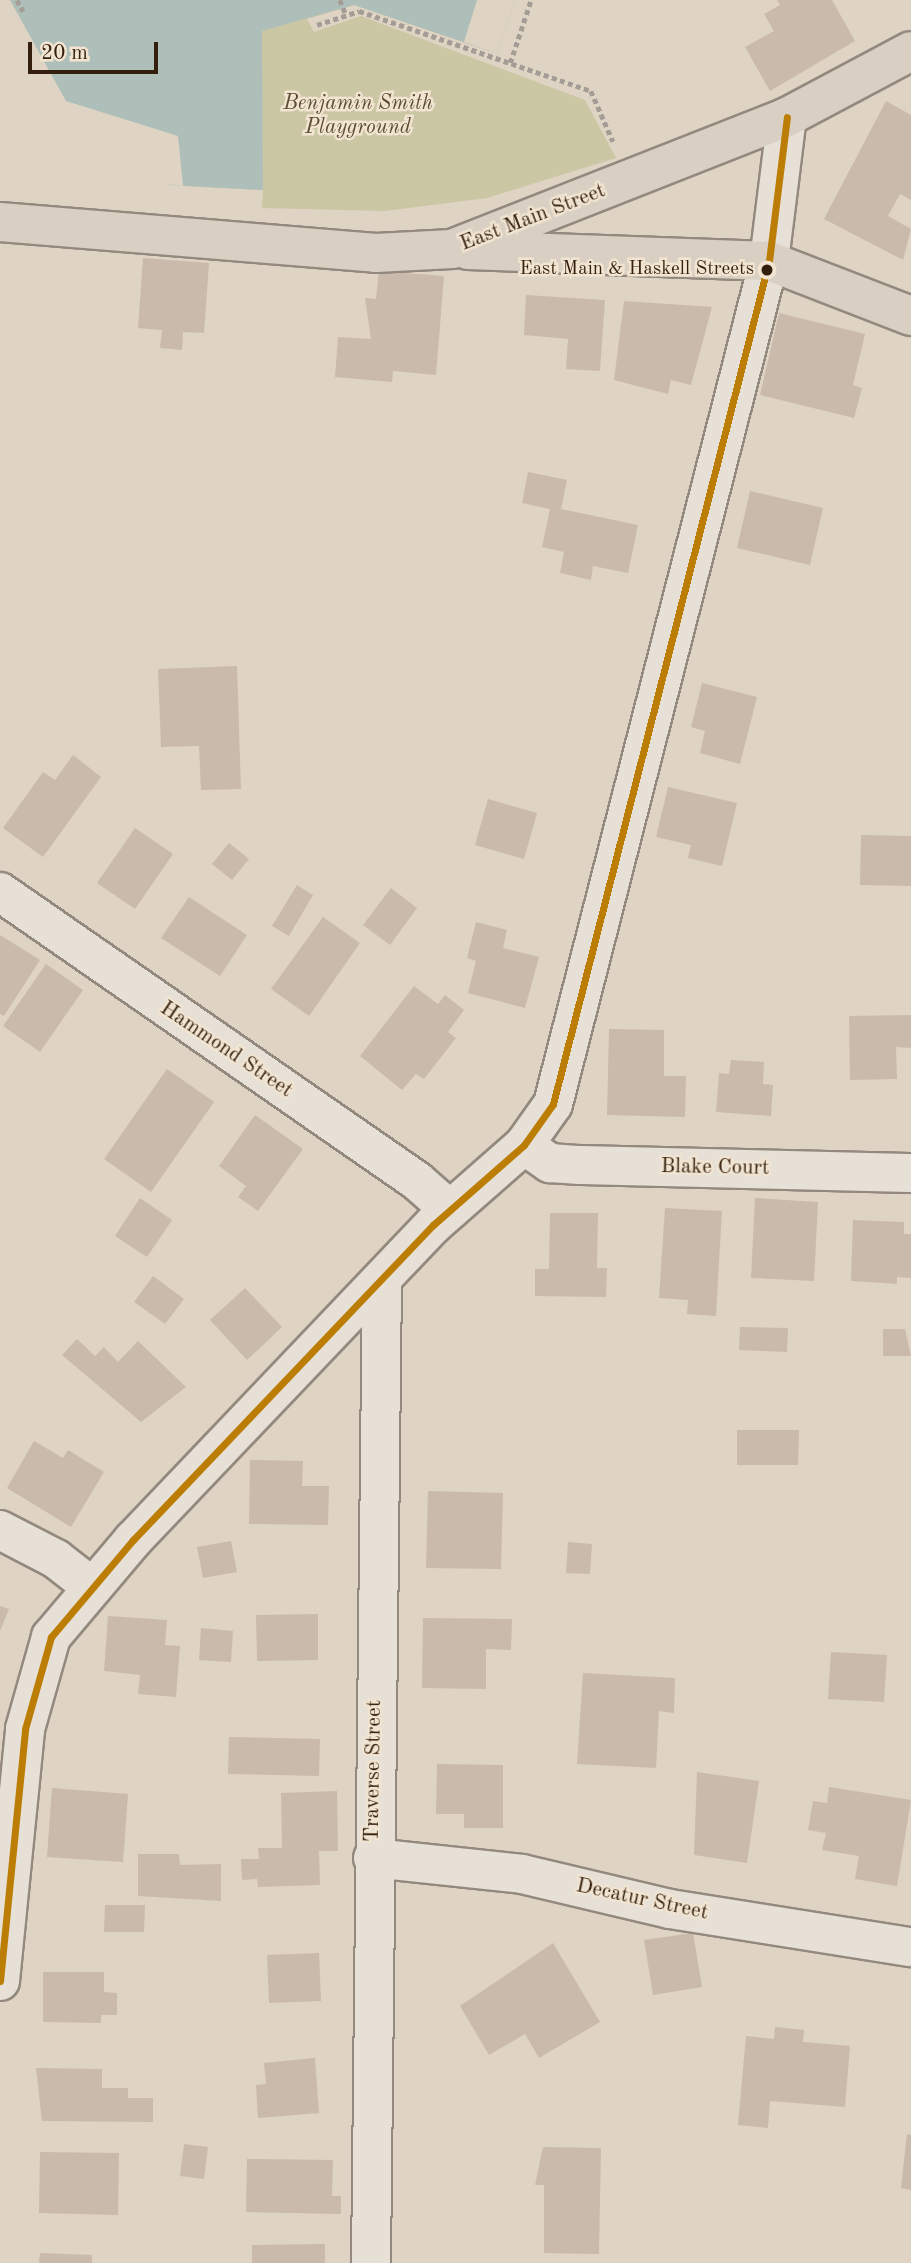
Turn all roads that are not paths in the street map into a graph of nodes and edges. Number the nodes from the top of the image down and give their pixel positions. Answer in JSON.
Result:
{"nodes":[{"id":1,"x":911,"y":51,"type":"edge"},
{"id":2,"x":787,"y":117,"type":"junction"},
{"id":3,"x":0,"y":222,"type":"edge"},
{"id":4,"x":452,"y":249,"type":"junction"},
{"id":5,"x":769,"y":261,"type":"junction"},
{"id":6,"x":911,"y":316,"type":"edge"},
{"id":7,"x":0,"y":892,"type":"edge"},
{"id":8,"x":524,"y":1145,"type":"junction"},
{"id":9,"x":911,"y":1173,"type":"edge"},
{"id":10,"x":450,"y":1210,"type":"junction"},
{"id":11,"x":382,"y":1280,"type":"junction"},
{"id":12,"x":0,"y":1530,"type":"edge"},
{"id":13,"x":92,"y":1587,"type":"junction"},
{"id":14,"x":373,"y":1858,"type":"junction"},
{"id":15,"x":3,"y":1940,"type":"edge"},
{"id":16,"x":911,"y":1947,"type":"edge"},
{"id":17,"x":0,"y":1981,"type":"edge"},
{"id":18,"x":371,"y":2263,"type":"edge"}],
"edges":[{"from":1,"to":2,"type":"main road","name":"East Main Street"},
{"from":2,"to":4,"type":"main road","name":"East Main Street"},
{"from":2,"to":5,"type":"street"},
{"from":3,"to":4,"type":"main road","name":"East Main Street"},
{"from":4,"to":5,"type":"main road"},
{"from":5,"to":6,"type":"main road"},
{"from":5,"to":8,"type":"street"},
{"from":7,"to":10,"type":"street","name":"Hammond Street"},
{"from":8,"to":9,"type":"street","name":"Blake Court"},
{"from":8,"to":10,"type":"street"},
{"from":10,"to":11,"type":"street"},
{"from":11,"to":13,"type":"street"},
{"from":11,"to":14,"type":"street","name":"Traverse Street"},
{"from":12,"to":13,"type":"street"},
{"from":13,"to":15,"type":"street"},
{"from":14,"to":16,"type":"street","name":"Decatur Street"},
{"from":14,"to":18,"type":"street","name":"Traverse Street"},
{"from":15,"to":17,"type":"street"}]}
